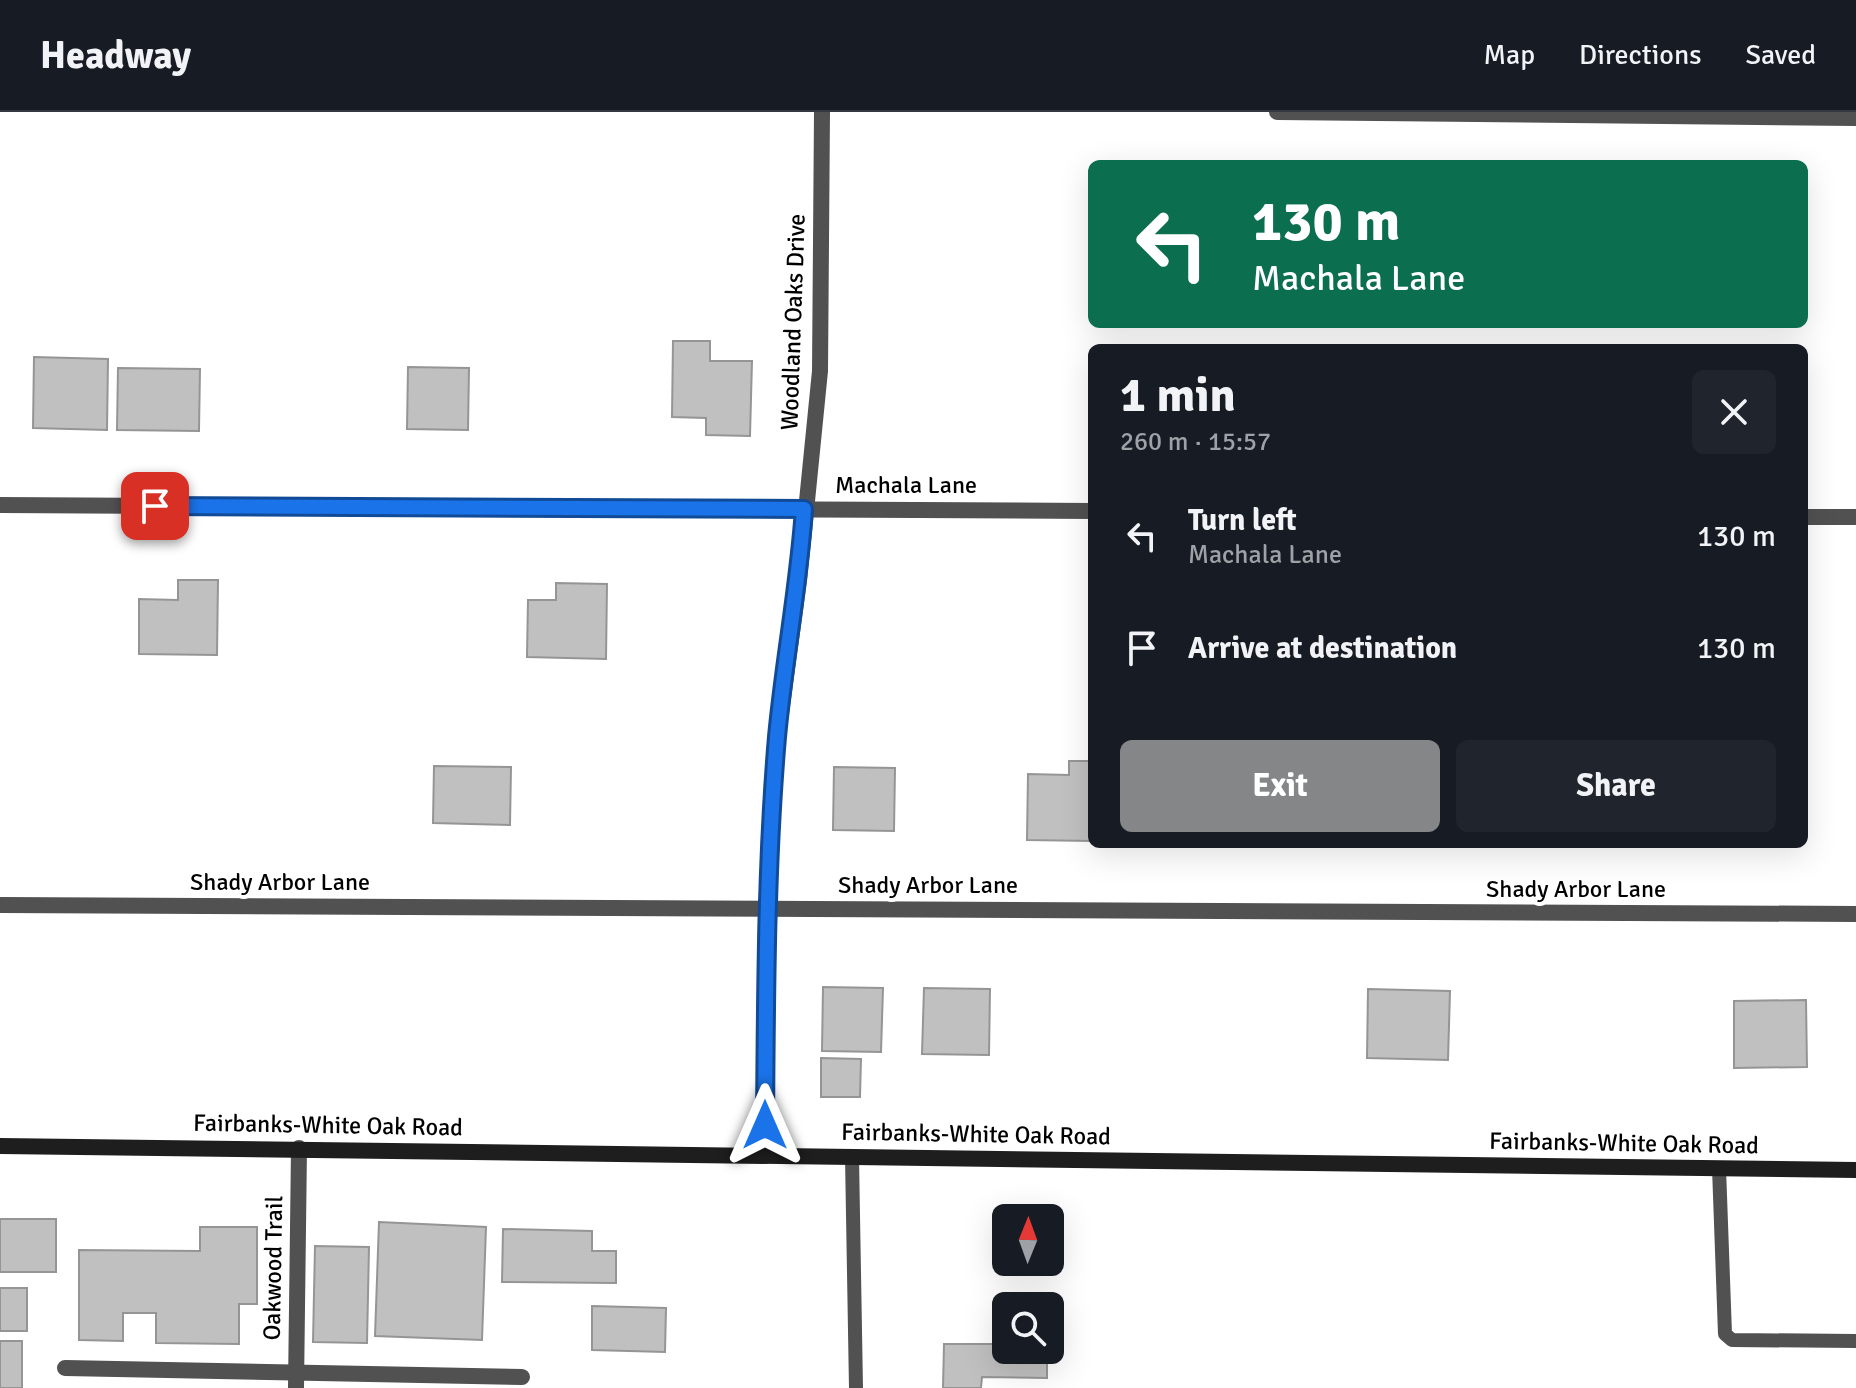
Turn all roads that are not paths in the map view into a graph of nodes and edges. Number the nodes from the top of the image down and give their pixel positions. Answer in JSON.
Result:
{"nodes":[{"id":1,"x":822,"y":112,"type":"edge"},
{"id":2,"x":1277,"y":112,"type":"edge"},
{"id":3,"x":1724,"y":114,"type":"edge"},
{"id":4,"x":1856,"y":118,"type":"edge"},
{"id":5,"x":0,"y":505,"type":"edge"},
{"id":6,"x":804,"y":509,"type":"junction"},
{"id":7,"x":1088,"y":511,"type":"edge"},
{"id":8,"x":1808,"y":517,"type":"edge"},
{"id":9,"x":1856,"y":517,"type":"edge"},
{"id":10,"x":0,"y":905,"type":"edge"},
{"id":11,"x":766,"y":908,"type":"junction"},
{"id":12,"x":1856,"y":914,"type":"edge"},
{"id":13,"x":0,"y":1146,"type":"edge"},
{"id":14,"x":299,"y":1148,"type":"junction"},
{"id":15,"x":765,"y":1156,"type":"junction"},
{"id":16,"x":852,"y":1157,"type":"junction"},
{"id":17,"x":1719,"y":1168,"type":"junction"},
{"id":18,"x":1856,"y":1170,"type":"edge"},
{"id":19,"x":1856,"y":1341,"type":"edge"},
{"id":20,"x":65,"y":1368,"type":"dead end"},
{"id":21,"x":522,"y":1377,"type":"dead end"},
{"id":22,"x":296,"y":1381,"type":"edge"},
{"id":23,"x":856,"y":1388,"type":"edge"}],
"edges":[{"from":1,"to":6,"type":"street","name":"Woodland Oaks Drive"},
{"from":2,"to":3,"type":"street"},
{"from":3,"to":4,"type":"street"},
{"from":5,"to":6,"type":"street","name":"Machala Lane"},
{"from":6,"to":7,"type":"street","name":"Machala Lane"},
{"from":6,"to":11,"type":"street","name":"Woodland Oaks Drive"},
{"from":8,"to":9,"type":"street"},
{"from":10,"to":11,"type":"street","name":"Shady Arbor Lane"},
{"from":11,"to":12,"type":"street","name":"Shady Arbor Lane"},
{"from":11,"to":15,"type":"street","name":"Woodland Oaks Drive"},
{"from":13,"to":14,"type":"street","name":"Fairbanks-White Oak Road"},
{"from":14,"to":15,"type":"street","name":"Fairbanks-White Oak Road"},
{"from":14,"to":22,"type":"street","name":"Oakwood Trail"},
{"from":15,"to":16,"type":"street","name":"Fairbanks-White Oak Road"},
{"from":16,"to":17,"type":"street","name":"Fairbanks-White Oak Road"},
{"from":16,"to":23,"type":"lane"},
{"from":17,"to":18,"type":"street","name":"Fairbanks-White Oak Road"},
{"from":17,"to":19,"type":"lane"},
{"from":20,"to":22,"type":"street"},
{"from":21,"to":22,"type":"street"}]}
